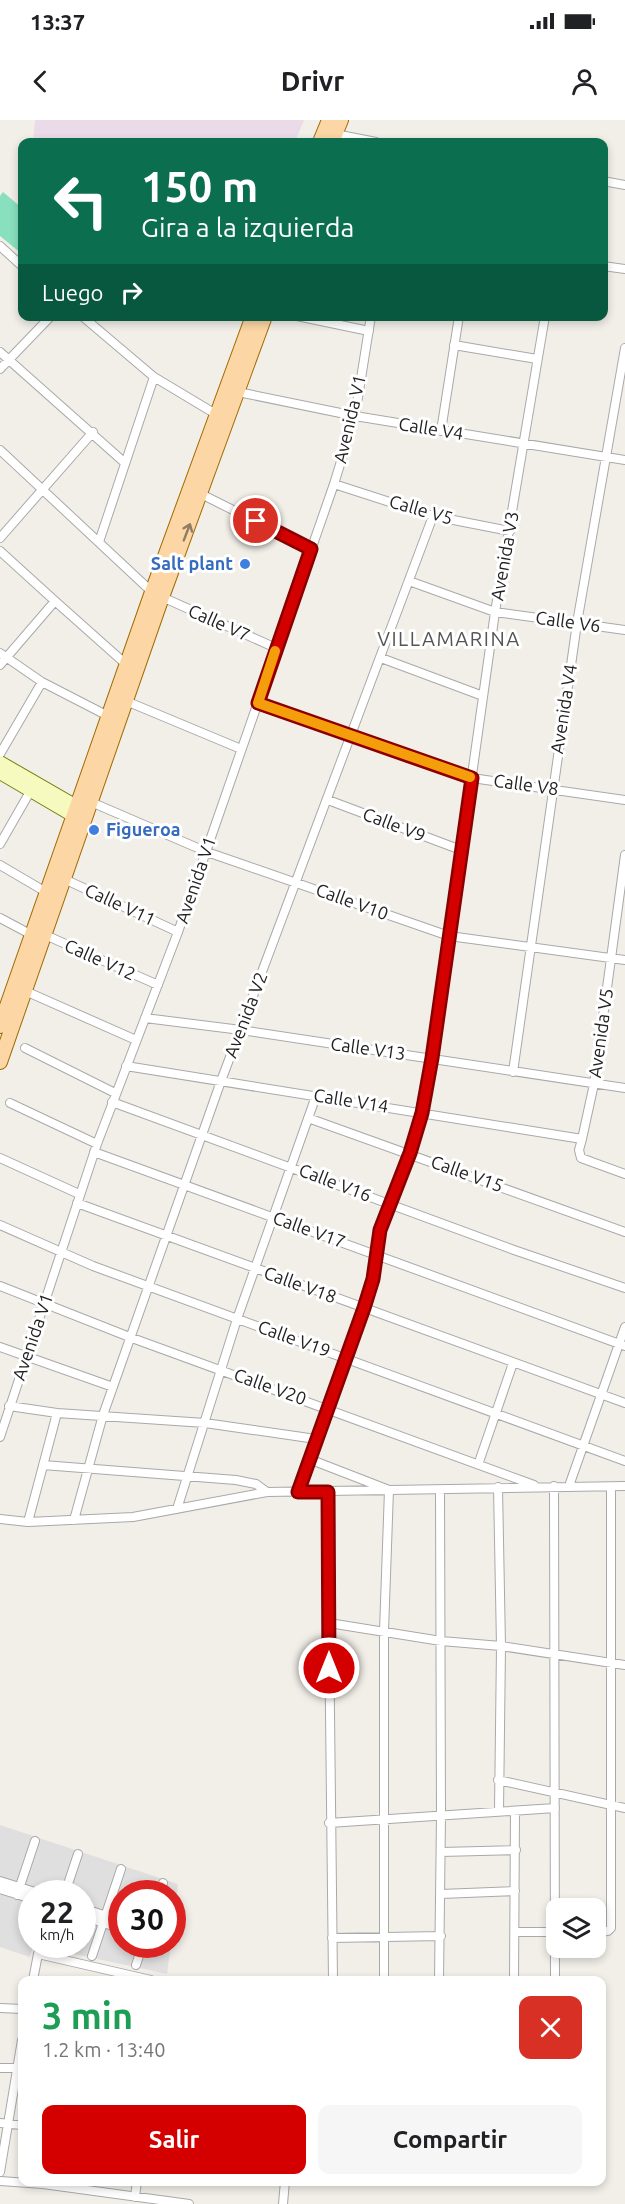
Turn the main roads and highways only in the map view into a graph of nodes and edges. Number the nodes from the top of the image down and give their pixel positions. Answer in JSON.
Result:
{"nodes":[{"id":1,"x":329,"y":120,"type":"edge"},
{"id":2,"x":341,"y":120,"type":"edge"},
{"id":3,"x":322,"y":138,"type":"edge"},
{"id":4,"x":333,"y":138,"type":"edge"},
{"id":5,"x":251,"y":321,"type":"edge"},
{"id":6,"x":262,"y":321,"type":"edge"},
{"id":7,"x":222,"y":418,"type":"junction"},
{"id":8,"x":157,"y":595,"type":"junction"},
{"id":9,"x":0,"y":762,"type":"edge"},
{"id":10,"x":0,"y":773,"type":"edge"},
{"id":11,"x":82,"y":812,"type":"junction"},
{"id":12,"x":37,"y":935,"type":"junction"},
{"id":13,"x":0,"y":1026,"type":"edge"},
{"id":14,"x":0,"y":1062,"type":"edge"}],
"edges":[{"from":1,"to":3,"type":"main road"},
{"from":2,"to":4,"type":"main road"},
{"from":5,"to":7,"type":"main road"},
{"from":6,"to":7,"type":"main road"},
{"from":7,"to":8,"type":"main road"},
{"from":8,"to":7,"type":"main road","one_way":true},
{"from":8,"to":11,"type":"main road"},
{"from":8,"to":11,"type":"main road"},
{"from":9,"to":11,"type":"main road"},
{"from":10,"to":11,"type":"main road"},
{"from":11,"to":12,"type":"main road"},
{"from":11,"to":12,"type":"main road"},
{"from":12,"to":13,"type":"main road"},
{"from":12,"to":14,"type":"main road"}]}
